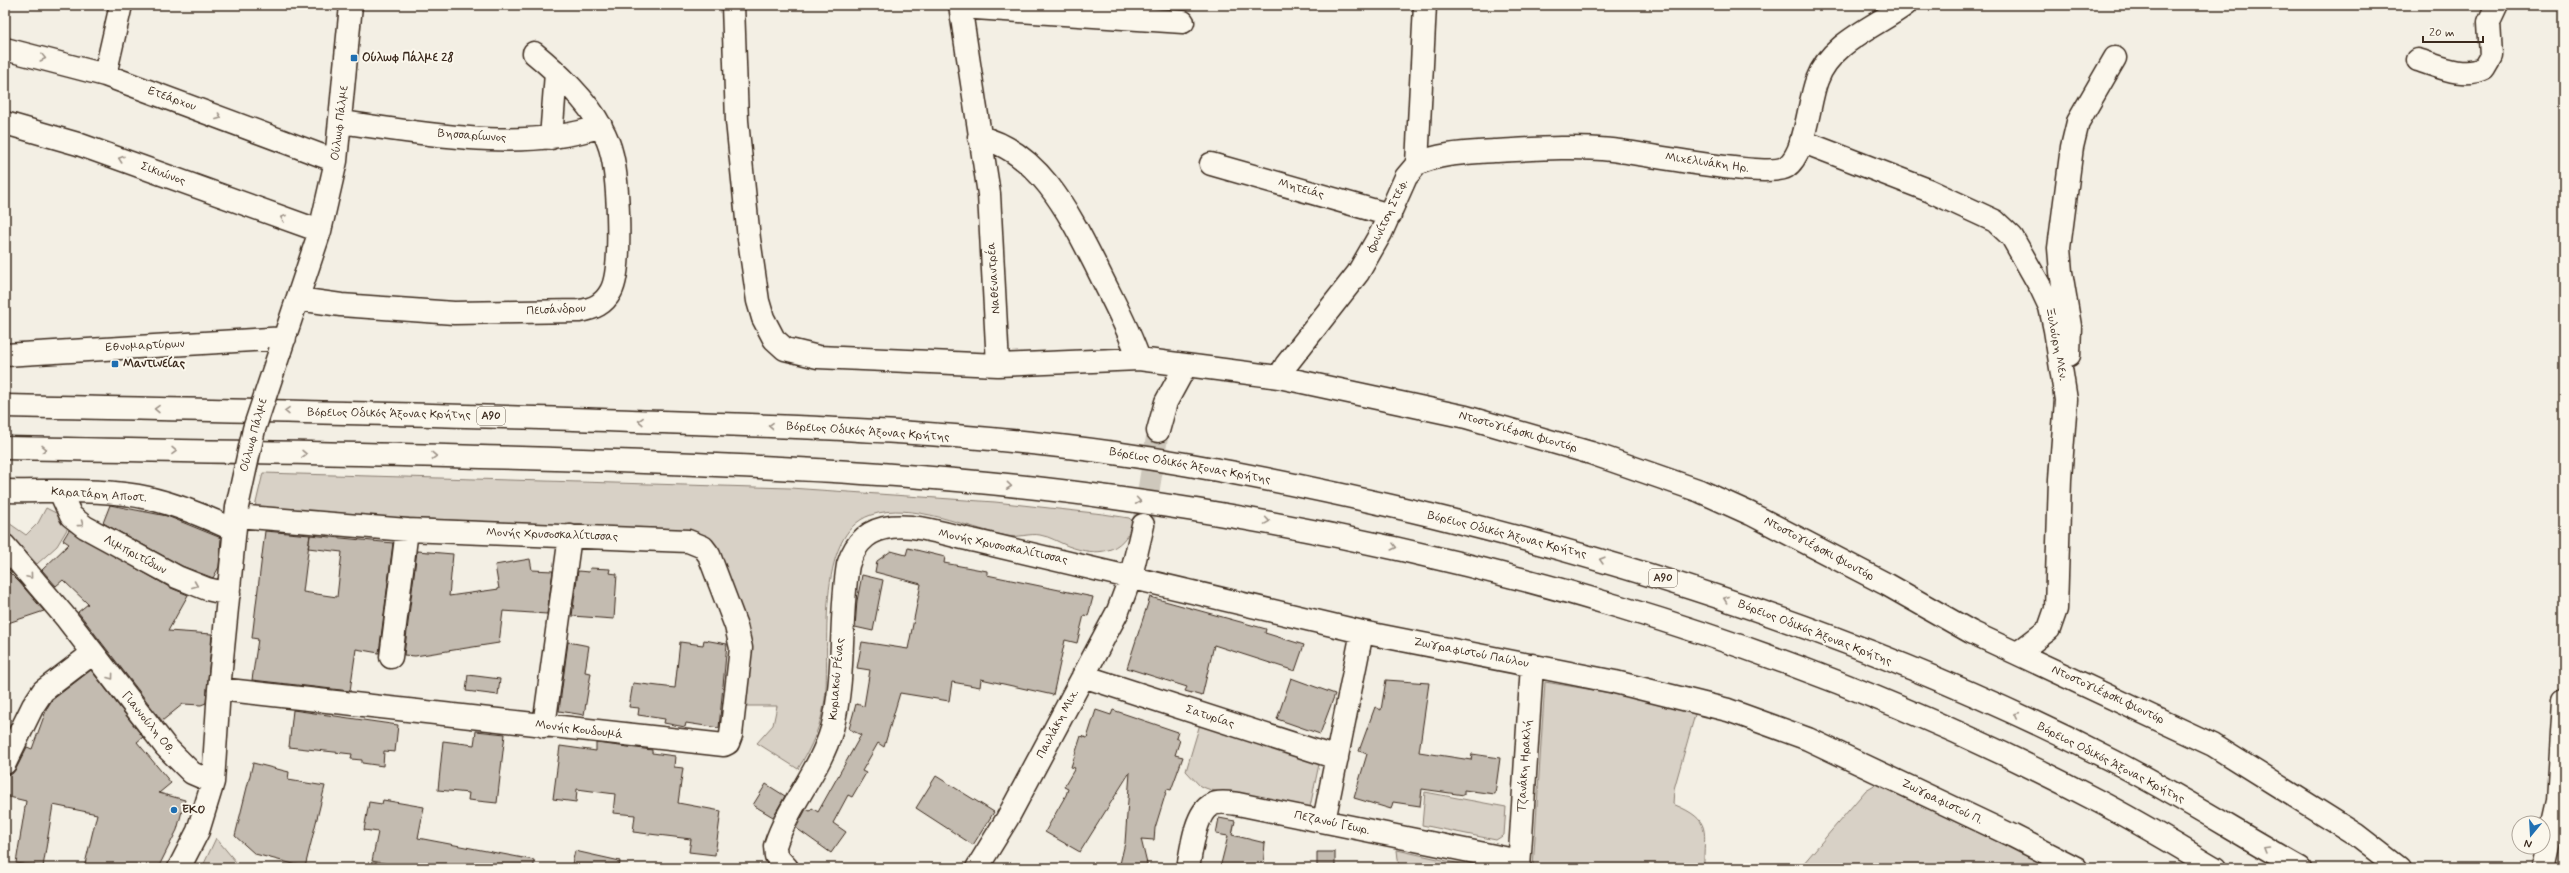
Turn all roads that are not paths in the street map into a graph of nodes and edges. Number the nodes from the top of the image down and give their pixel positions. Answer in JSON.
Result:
{"nodes":[{"id":1,"x":120,"y":5,"type":"edge"},
{"id":2,"x":351,"y":5,"type":"edge"},
{"id":3,"x":734,"y":5,"type":"edge"},
{"id":4,"x":1425,"y":5,"type":"edge"},
{"id":5,"x":1905,"y":5,"type":"edge"},
{"id":6,"x":2497,"y":5,"type":"edge"},
{"id":7,"x":960,"y":6,"type":"edge"},
{"id":8,"x":1183,"y":22,"type":"dead end"},
{"id":9,"x":5,"y":49,"type":"edge"},
{"id":10,"x":534,"y":53,"type":"dead end"},
{"id":11,"x":2115,"y":58,"type":"dead end"},
{"id":12,"x":2418,"y":60,"type":"dead end"},
{"id":13,"x":556,"y":73,"type":"junction"},
{"id":14,"x":104,"y":75,"type":"junction"},
{"id":15,"x":341,"y":122,"type":"junction"},
{"id":16,"x":5,"y":123,"type":"edge"},
{"id":17,"x":601,"y":126,"type":"junction"},
{"id":18,"x":979,"y":137,"type":"junction"},
{"id":19,"x":551,"y":138,"type":"junction"},
{"id":20,"x":1801,"y":141,"type":"junction"},
{"id":21,"x":336,"y":161,"type":"junction"},
{"id":22,"x":1211,"y":164,"type":"dead end"},
{"id":23,"x":1417,"y":164,"type":"junction"},
{"id":24,"x":1390,"y":215,"type":"junction"},
{"id":25,"x":320,"y":231,"type":"junction"},
{"id":26,"x":298,"y":299,"type":"junction"},
{"id":27,"x":282,"y":345,"type":"junction"},
{"id":28,"x":5,"y":355,"type":"edge"},
{"id":29,"x":1139,"y":359,"type":"junction"},
{"id":30,"x":998,"y":365,"type":"junction"},
{"id":31,"x":1185,"y":367,"type":"junction"},
{"id":32,"x":2062,"y":367,"type":"junction"},
{"id":33,"x":1279,"y":377,"type":"junction"},
{"id":34,"x":5,"y":406,"type":"edge"},
{"id":35,"x":1158,"y":431,"type":"tunnel mouth"},
{"id":36,"x":5,"y":448,"type":"edge"},
{"id":37,"x":5,"y":491,"type":"edge"},
{"id":38,"x":60,"y":492,"type":"junction"},
{"id":39,"x":236,"y":518,"type":"junction"},
{"id":40,"x":1144,"y":525,"type":"tunnel mouth"},
{"id":41,"x":408,"y":530,"type":"junction"},
{"id":42,"x":874,"y":530,"type":"joint"},
{"id":43,"x":570,"y":536,"type":"junction"},
{"id":44,"x":697,"y":543,"type":"joint"},
{"id":45,"x":5,"y":546,"type":"edge"},
{"id":46,"x":1131,"y":576,"type":"junction"},
{"id":47,"x":228,"y":594,"type":"junction"},
{"id":48,"x":1362,"y":632,"type":"junction"},
{"id":49,"x":93,"y":653,"type":"junction"},
{"id":50,"x":2018,"y":653,"type":"junction"},
{"id":51,"x":391,"y":657,"type":"dead end"},
{"id":52,"x":1532,"y":665,"type":"junction"},
{"id":53,"x":1083,"y":676,"type":"junction"},
{"id":54,"x":219,"y":688,"type":"junction"},
{"id":55,"x":2564,"y":700,"type":"edge"},
{"id":56,"x":544,"y":726,"type":"junction"},
{"id":57,"x":1808,"y":739,"type":"joint"},
{"id":58,"x":1337,"y":758,"type":"junction"},
{"id":59,"x":5,"y":764,"type":"edge"},
{"id":60,"x":213,"y":782,"type":"junction"},
{"id":61,"x":1324,"y":821,"type":"junction"},
{"id":62,"x":1519,"y":864,"type":"edge"},
{"id":63,"x":179,"y":868,"type":"edge"},
{"id":64,"x":787,"y":868,"type":"edge"},
{"id":65,"x":977,"y":868,"type":"edge"},
{"id":66,"x":1188,"y":868,"type":"edge"},
{"id":67,"x":2076,"y":868,"type":"edge"},
{"id":68,"x":2215,"y":868,"type":"edge"},
{"id":69,"x":2300,"y":868,"type":"edge"},
{"id":70,"x":2399,"y":868,"type":"edge"},
{"id":71,"x":2543,"y":868,"type":"edge"}],
"edges":[{"from":1,"to":14,"type":"main road"},
{"from":2,"to":15,"type":"main road","name":"Ούλωφ Πάλμε"},
{"from":3,"to":30,"type":"main road"},
{"from":4,"to":23,"type":"main road"},
{"from":5,"to":20,"type":"main road","name":"Μιχελινάκη Ηρ."},
{"from":6,"to":12,"type":"main road"},
{"from":7,"to":8,"type":"main road"},
{"from":7,"to":18,"type":"main road","name":"Ναθεναντρέα"},
{"from":9,"to":14,"type":"main road","name":"Ετεάρχου","one_way":true},
{"from":10,"to":13,"type":"main road","name":"Πεισάνδρου"},
{"from":11,"to":32,"type":"main road"},
{"from":13,"to":17,"type":"main road","name":"Πεισάνδρου"},
{"from":13,"to":19,"type":"main road"},
{"from":14,"to":21,"type":"main road","name":"Ετεάρχου","one_way":true},
{"from":15,"to":19,"type":"main road","name":"Βησσαρίωνος"},
{"from":15,"to":21,"type":"main road","name":"Ούλωφ Πάλμε"},
{"from":25,"to":16,"type":"main road","name":"Σικυώνος","one_way":true},
{"from":17,"to":19,"type":"main road","name":"Βησσαρίωνος"},
{"from":17,"to":26,"type":"main road","name":"Πεισάνδρου"},
{"from":18,"to":29,"type":"main road"},
{"from":18,"to":30,"type":"main road","name":"Ναθεναντρέα"},
{"from":20,"to":23,"type":"main road","name":"Μιχελινάκη Ηρ."},
{"from":20,"to":32,"type":"main road","name":"Ξυλούρη Μεν."},
{"from":21,"to":25,"type":"main road","name":"Ούλωφ Πάλμε"},
{"from":22,"to":24,"type":"main road","name":"Μητειάς"},
{"from":23,"to":24,"type":"main road","name":"Φοινίτση Στεφ."},
{"from":24,"to":33,"type":"main road","name":"Φοινίτση Στεφ."},
{"from":25,"to":26,"type":"main road","name":"Ούλωφ Πάλμε"},
{"from":26,"to":27,"type":"main road","name":"Ούλωφ Πάλμε"},
{"from":27,"to":28,"type":"main road","name":"Εθνομαρτύρων"},
{"from":27,"to":39,"type":"main road","name":"Ούλωφ Πάλμε","bridge":true},
{"from":29,"to":30,"type":"main road"},
{"from":29,"to":31,"type":"main road"},
{"from":31,"to":33,"type":"main road","name":"Ντοστογιέφσκι Φιοντόρ"},
{"from":31,"to":35,"type":"main road"},
{"from":32,"to":50,"type":"main road","name":"Ξυλούρη Μεν."},
{"from":33,"to":50,"type":"main road","name":"Ντοστογιέφσκι Φιοντόρ"},
{"from":69,"to":34,"type":"main road","name":"Βόρειος Οδικός Άξονας Κρήτης","number":"Α90","one_way":true},
{"from":36,"to":68,"type":"main road","one_way":true},
{"from":37,"to":38,"type":"main road","name":"Καρατάρη Αποστ."},
{"from":38,"to":39,"type":"main road","name":"Καρατάρη Αποστ."},
{"from":38,"to":47,"type":"main road","name":"Λιμπριτίδων","one_way":true},
{"from":39,"to":41,"type":"main road","name":"Μονής Χρυσοσκαλίτισσας"},
{"from":39,"to":47,"type":"main road","name":"Ούλωφ Πάλμε"},
{"from":40,"to":46,"type":"main road","name":"Παυλάκη Μιχ."},
{"from":41,"to":43,"type":"main road","name":"Μονής Χρυσοσκαλίτισσας"},
{"from":41,"to":51,"type":"main road"},
{"from":42,"to":46,"type":"main road","name":"Μονής Χρυσοσκαλίτισσας"},
{"from":42,"to":64,"type":"main road","name":"Κυριακού Ρένας"},
{"from":43,"to":44,"type":"main road","name":"Μονής Χρυσοσκαλίτισσας"},
{"from":43,"to":56,"type":"main road"},
{"from":44,"to":56,"type":"main road","name":"Μονής Κουδουμά"},
{"from":45,"to":49,"type":"main road","name":"Γιαννούλη Οθ.","one_way":true},
{"from":46,"to":48,"type":"main road","name":"Ζωγραφιστού Παύλου"},
{"from":46,"to":53,"type":"main road","name":"Παυλάκη Μιχ."},
{"from":47,"to":54,"type":"main road","name":"Ούλωφ Πάλμε"},
{"from":48,"to":52,"type":"main road","name":"Ζωγραφιστού Παύλου"},
{"from":48,"to":58,"type":"main road"},
{"from":49,"to":59,"type":"main road"},
{"from":49,"to":60,"type":"main road","name":"Γιαννούλη Οθ.","one_way":true},
{"from":50,"to":70,"type":"main road","name":"Ντοστογιέφσκι Φιοντόρ"},
{"from":52,"to":57,"type":"main road","name":"Ζωγραφιστού Παύλου"},
{"from":52,"to":62,"type":"main road","name":"Τζανάκη Ηρακλή"},
{"from":53,"to":58,"type":"main road","name":"Σατυρίας"},
{"from":53,"to":65,"type":"main road","name":"Παυλάκη Μιχ."},
{"from":54,"to":56,"type":"main road","name":"Μονής Κουδουμά"},
{"from":54,"to":60,"type":"main road","name":"Ούλωφ Πάλμε"},
{"from":55,"to":71,"type":"main road"},
{"from":57,"to":67,"type":"main road","name":"Ζωγραφιστού Π."},
{"from":58,"to":61,"type":"main road"},
{"from":60,"to":63,"type":"main road","name":"Ούλωφ Πάλμε"},
{"from":61,"to":62,"type":"main road","name":"Πεζανού Γεωρ."},
{"from":61,"to":66,"type":"main road","name":"Πεζανού Γεωρ."}]}
